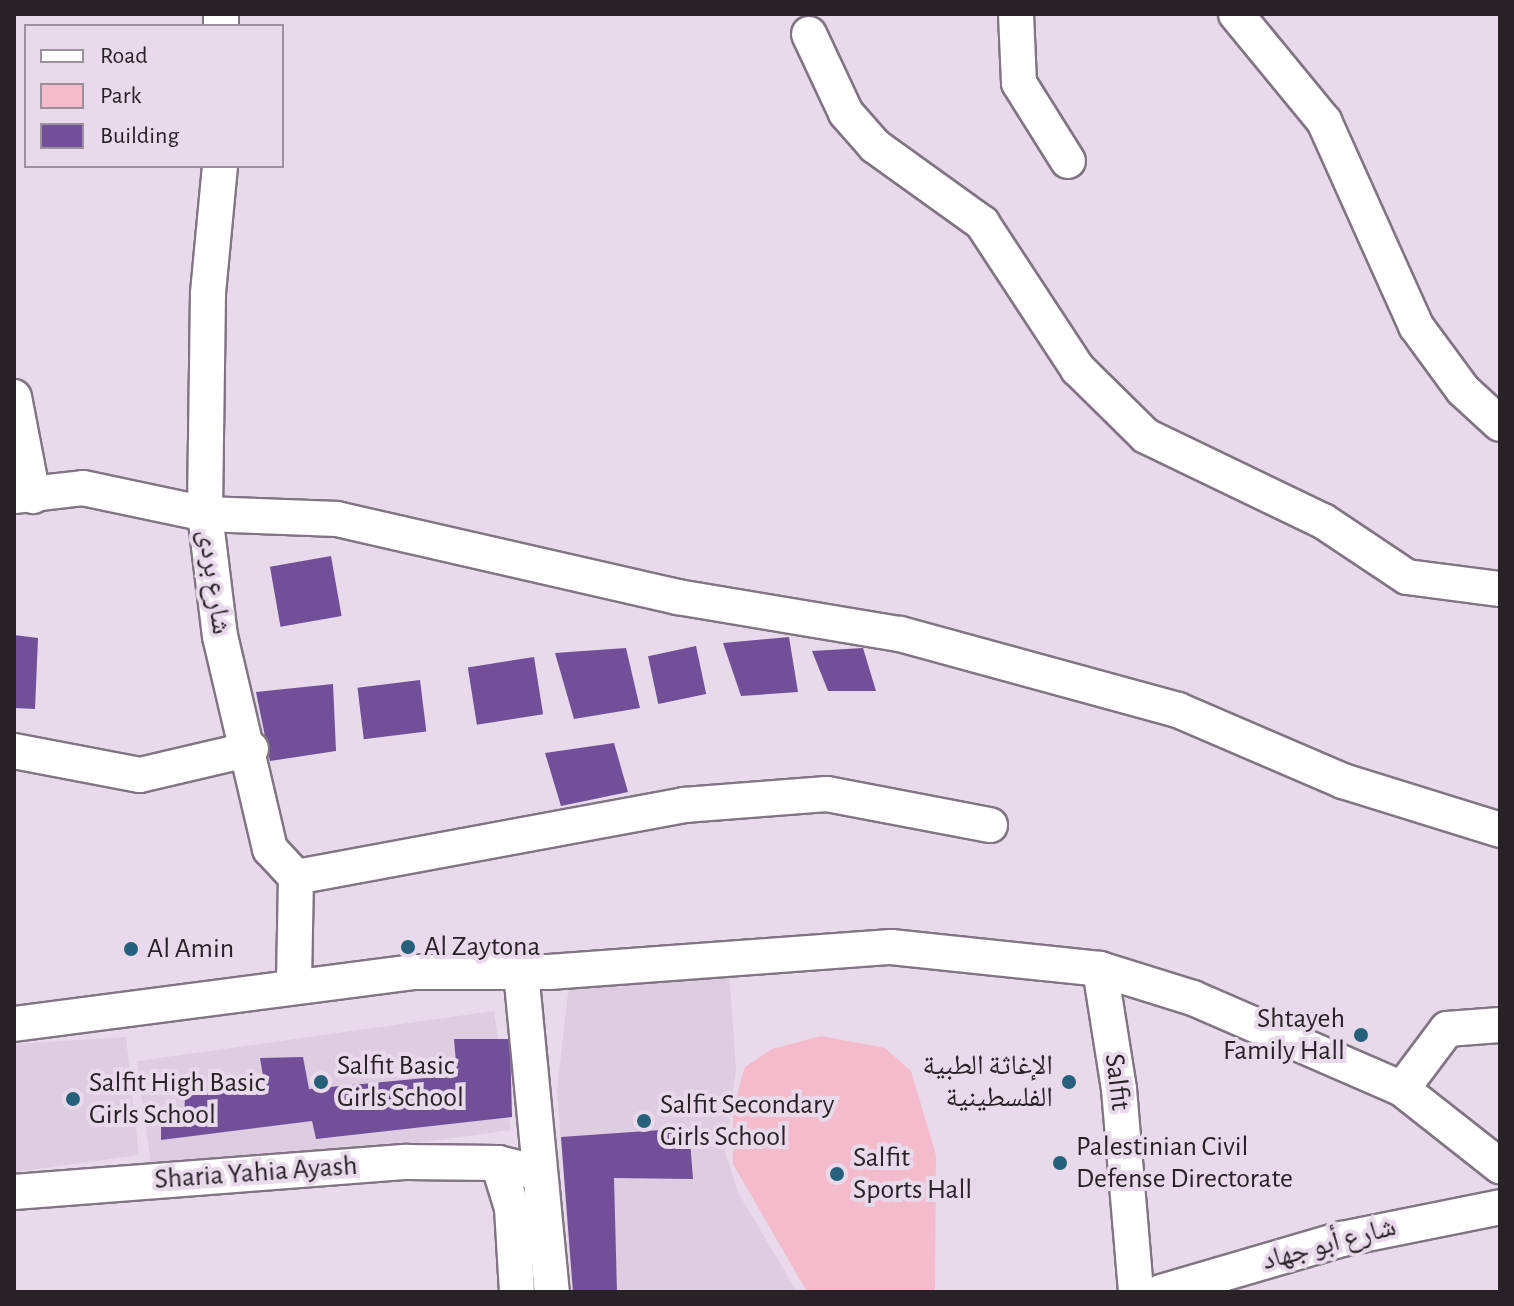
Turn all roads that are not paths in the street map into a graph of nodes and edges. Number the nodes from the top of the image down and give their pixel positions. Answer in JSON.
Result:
{"nodes":[{"id":1,"x":1016,"y":14,"type":"edge"},
{"id":2,"x":1236,"y":14,"type":"edge"},
{"id":3,"x":809,"y":34,"type":"dead end"},
{"id":4,"x":1068,"y":161,"type":"dead end"},
{"id":5,"x":220,"y":168,"type":"edge"},
{"id":6,"x":14,"y":397,"type":"edge"},
{"id":7,"x":1500,"y":424,"type":"edge"},
{"id":8,"x":24,"y":496,"type":"edge"},
{"id":9,"x":205,"y":514,"type":"junction"},
{"id":10,"x":1500,"y":589,"type":"edge"},
{"id":11,"x":251,"y":749,"type":"junction"},
{"id":12,"x":14,"y":751,"type":"edge"},
{"id":13,"x":990,"y":825,"type":"dead end"},
{"id":14,"x":1500,"y":830,"type":"edge"},
{"id":15,"x":296,"y":877,"type":"junction"},
{"id":16,"x":1100,"y":969,"type":"junction"},
{"id":17,"x":521,"y":972,"type":"junction"},
{"id":18,"x":294,"y":983,"type":"junction"},
{"id":19,"x":14,"y":1024,"type":"edge"},
{"id":20,"x":1500,"y":1025,"type":"edge"},
{"id":21,"x":1402,"y":1089,"type":"junction"},
{"id":22,"x":539,"y":1157,"type":"junction"},
{"id":23,"x":498,"y":1163,"type":"junction"},
{"id":24,"x":1500,"y":1166,"type":"edge"},
{"id":25,"x":14,"y":1192,"type":"edge"},
{"id":26,"x":1500,"y":1207,"type":"edge"},
{"id":27,"x":517,"y":1292,"type":"edge"},
{"id":28,"x":552,"y":1292,"type":"edge"},
{"id":29,"x":1136,"y":1292,"type":"edge"},
{"id":30,"x":1161,"y":1292,"type":"edge"}],
"edges":[{"from":1,"to":4,"type":"street"},
{"from":2,"to":7,"type":"street"},
{"from":3,"to":10,"type":"street"},
{"from":5,"to":9,"type":"street","name":"شارع بردى"},
{"from":6,"to":8,"type":"street"},
{"from":8,"to":9,"type":"street"},
{"from":9,"to":11,"type":"street","name":"شارع بردى"},
{"from":9,"to":14,"type":"street"},
{"from":11,"to":12,"type":"street"},
{"from":11,"to":15,"type":"street","name":"شارع بردى"},
{"from":13,"to":15,"type":"street"},
{"from":15,"to":18,"type":"street"},
{"from":16,"to":17,"type":"street"},
{"from":16,"to":21,"type":"street"},
{"from":16,"to":29,"type":"street","name":"Salfit"},
{"from":17,"to":18,"type":"street"},
{"from":17,"to":22,"type":"street"},
{"from":18,"to":19,"type":"street"},
{"from":20,"to":21,"type":"street"},
{"from":21,"to":24,"type":"street"},
{"from":22,"to":23,"type":"street"},
{"from":22,"to":28,"type":"street"},
{"from":23,"to":25,"type":"street","name":"Sharia Yahia Ayash"},
{"from":23,"to":27,"type":"street"},
{"from":26,"to":30,"type":"street","name":"شارع أبو جهاد"}]}
